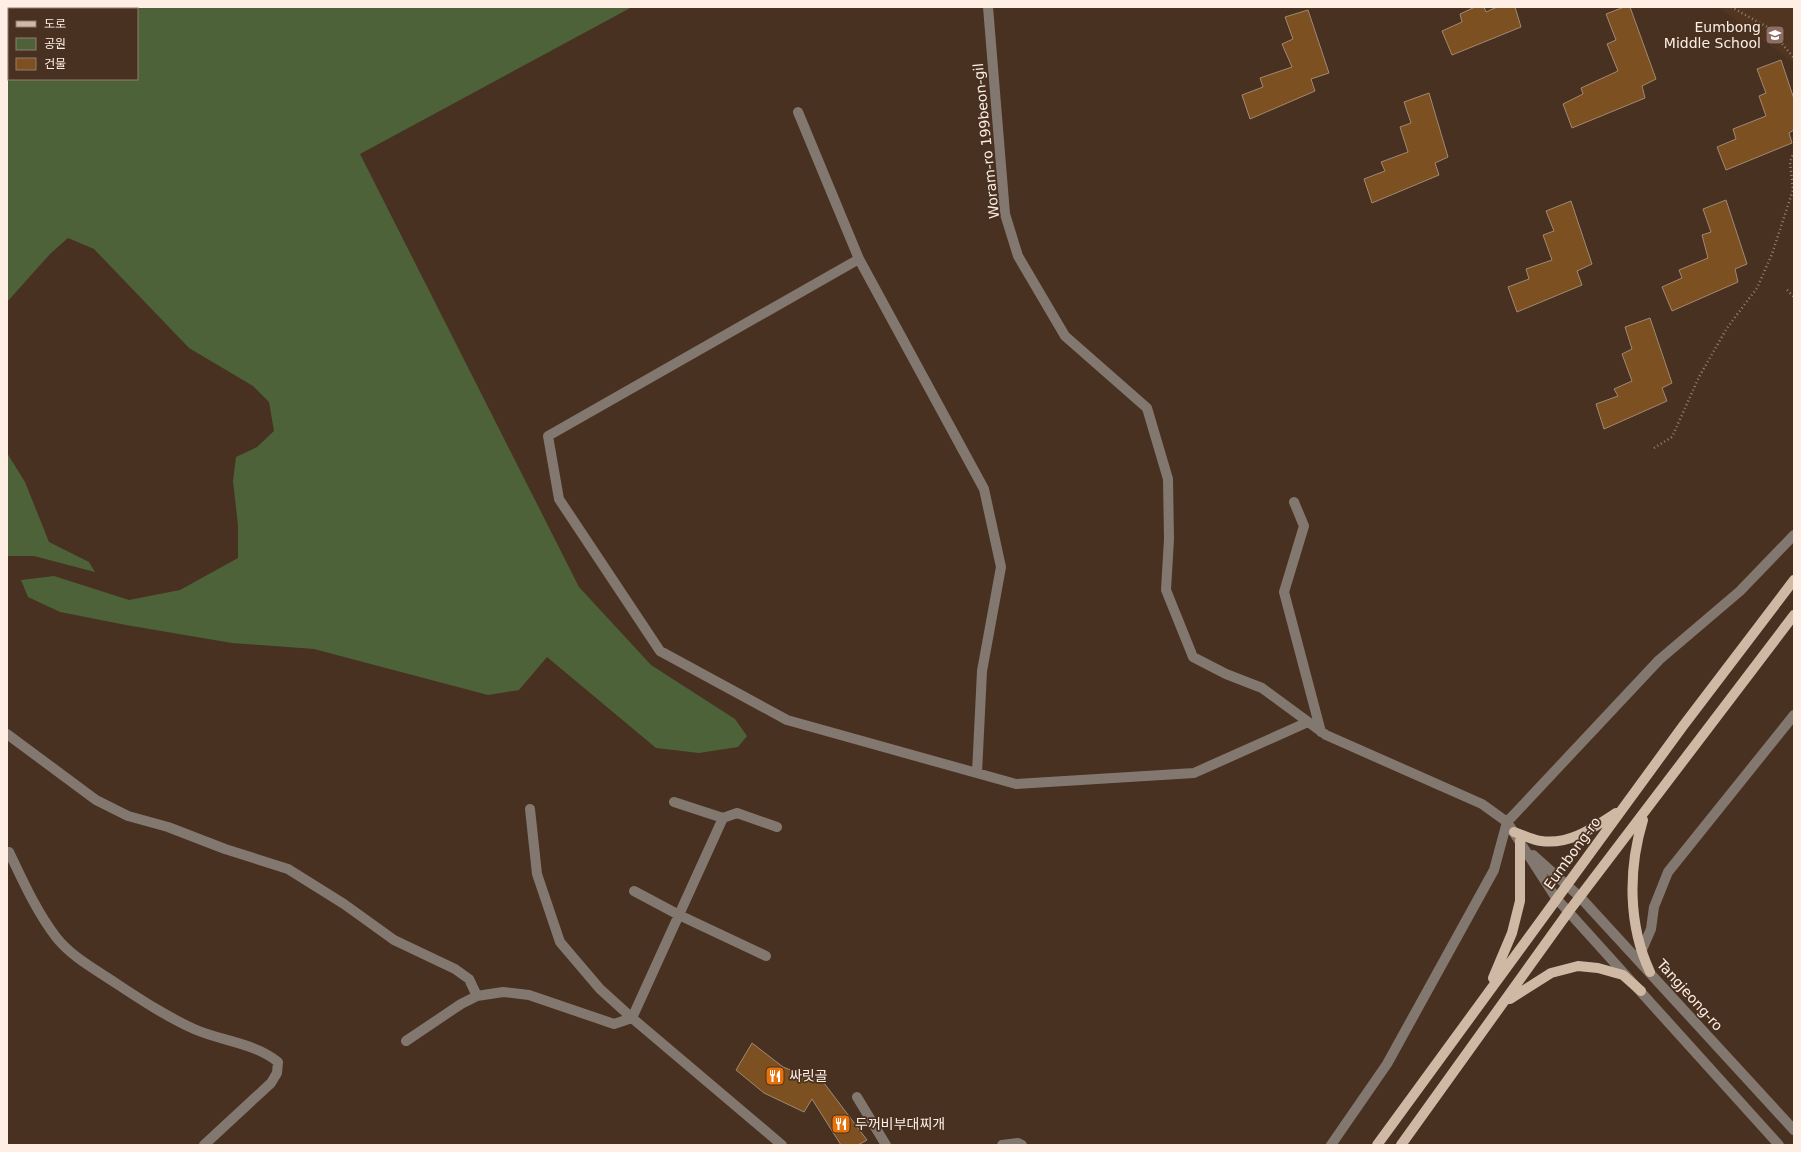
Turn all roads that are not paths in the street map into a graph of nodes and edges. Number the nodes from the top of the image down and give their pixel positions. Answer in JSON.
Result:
{"nodes":[{"id":1,"x":988,"y":7,"type":"edge"},
{"id":2,"x":798,"y":112,"type":"dead end"},
{"id":3,"x":859,"y":259,"type":"junction"},
{"id":4,"x":1294,"y":502,"type":"dead end"},
{"id":5,"x":1794,"y":535,"type":"edge"},
{"id":6,"x":1794,"y":580,"type":"edge"},
{"id":7,"x":1794,"y":615,"type":"edge"},
{"id":8,"x":1794,"y":714,"type":"edge"},
{"id":9,"x":1308,"y":722,"type":"junction"},
{"id":10,"x":1323,"y":733,"type":"junction"},
{"id":11,"x":7,"y":734,"type":"edge"},
{"id":12,"x":977,"y":773,"type":"junction"},
{"id":13,"x":674,"y":802,"type":"dead end"},
{"id":14,"x":530,"y":808,"type":"dead end"},
{"id":15,"x":1621,"y":810,"type":"junction"},
{"id":16,"x":1645,"y":813,"type":"junction"},
{"id":17,"x":723,"y":818,"type":"junction"},
{"id":18,"x":1507,"y":822,"type":"junction"},
{"id":19,"x":777,"y":827,"type":"dead end"},
{"id":20,"x":1514,"y":832,"type":"junction"},
{"id":21,"x":1520,"y":841,"type":"junction"},
{"id":22,"x":1526,"y":850,"type":"junction"},
{"id":23,"x":9,"y":852,"type":"dead end"},
{"id":24,"x":1567,"y":883,"type":"junction"},
{"id":25,"x":634,"y":891,"type":"dead end"},
{"id":26,"x":1580,"y":897,"type":"junction"},
{"id":27,"x":1556,"y":898,"type":"junction"},
{"id":28,"x":1569,"y":911,"type":"junction"},
{"id":29,"x":679,"y":915,"type":"junction"},
{"id":30,"x":1641,"y":952,"type":"junction"},
{"id":31,"x":766,"y":956,"type":"dead end"},
{"id":32,"x":1650,"y":972,"type":"junction"},
{"id":33,"x":1641,"y":991,"type":"junction"},
{"id":34,"x":477,"y":996,"type":"junction"},
{"id":35,"x":1486,"y":996,"type":"junction"},
{"id":36,"x":1505,"y":1002,"type":"junction"},
{"id":37,"x":632,"y":1018,"type":"junction"},
{"id":38,"x":406,"y":1041,"type":"dead end"},
{"id":39,"x":857,"y":1097,"type":"dead end"},
{"id":40,"x":1793,"y":1128,"type":"edge"},
{"id":41,"x":1778,"y":1144,"type":"edge"},
{"id":42,"x":204,"y":1145,"type":"edge"},
{"id":43,"x":782,"y":1145,"type":"edge"},
{"id":44,"x":886,"y":1145,"type":"edge"},
{"id":45,"x":1002,"y":1145,"type":"edge"},
{"id":46,"x":1022,"y":1145,"type":"edge"},
{"id":47,"x":1331,"y":1145,"type":"edge"},
{"id":48,"x":1377,"y":1145,"type":"edge"},
{"id":49,"x":1401,"y":1145,"type":"edge"}],
"edges":[{"from":1,"to":9,"type":"street","name":"Woram-ro 199beon-gil"},
{"from":2,"to":3,"type":"street"},
{"from":3,"to":12,"type":"street"},
{"from":3,"to":12,"type":"street"},
{"from":4,"to":10,"type":"street"},
{"from":5,"to":18,"type":"street"},
{"from":6,"to":15,"type":"main road","name":"Eumbong-ro"},
{"from":7,"to":16,"type":"main road"},
{"from":8,"to":30,"type":"street"},
{"from":9,"to":10,"type":"street","name":"Woram-ro 199beon-gil"},
{"from":9,"to":12,"type":"street"},
{"from":10,"to":18,"type":"street","name":"Woram-ro 199beon-gil"},
{"from":11,"to":34,"type":"street"},
{"from":13,"to":17,"type":"street"},
{"from":14,"to":37,"type":"street"},
{"from":15,"to":20,"type":"main road"},
{"from":15,"to":24,"type":"main road","name":"Eumbong-ro"},
{"from":16,"to":26,"type":"main road"},
{"from":16,"to":30,"type":"main road"},
{"from":17,"to":19,"type":"street"},
{"from":17,"to":29,"type":"street"},
{"from":18,"to":20,"type":"street","name":"Woram-ro 199beon-gil"},
{"from":18,"to":47,"type":"street"},
{"from":20,"to":21,"type":"street","name":"Woram-ro 199beon-gil"},
{"from":21,"to":22,"type":"street","name":"Woram-ro 199beon-gil"},
{"from":21,"to":35,"type":"main road"},
{"from":22,"to":24,"type":"street","name":"Tangjeong-ro"},
{"from":22,"to":27,"type":"street","name":"Woram-ro 199beon-gil"},
{"from":23,"to":42,"type":"street"},
{"from":24,"to":26,"type":"street","name":"Tangjeong-ro"},
{"from":24,"to":27,"type":"main road","name":"Eumbong-ro"},
{"from":25,"to":29,"type":"street"},
{"from":26,"to":28,"type":"main road"},
{"from":26,"to":32,"type":"street","name":"Tangjeong-ro"},
{"from":27,"to":28,"type":"street"},
{"from":27,"to":35,"type":"main road","name":"Eumbong-ro"},
{"from":28,"to":33,"type":"street"},
{"from":28,"to":36,"type":"main road"},
{"from":29,"to":31,"type":"street"},
{"from":29,"to":37,"type":"street"},
{"from":30,"to":32,"type":"main road"},
{"from":32,"to":40,"type":"street","name":"Tangjeong-ro"},
{"from":33,"to":36,"type":"main road"},
{"from":33,"to":41,"type":"street"},
{"from":34,"to":37,"type":"street"},
{"from":34,"to":38,"type":"street"},
{"from":35,"to":48,"type":"main road","name":"Eumbong-ro"},
{"from":36,"to":49,"type":"main road"},
{"from":37,"to":43,"type":"street"},
{"from":39,"to":44,"type":"street"},
{"from":45,"to":46,"type":"street"}]}
